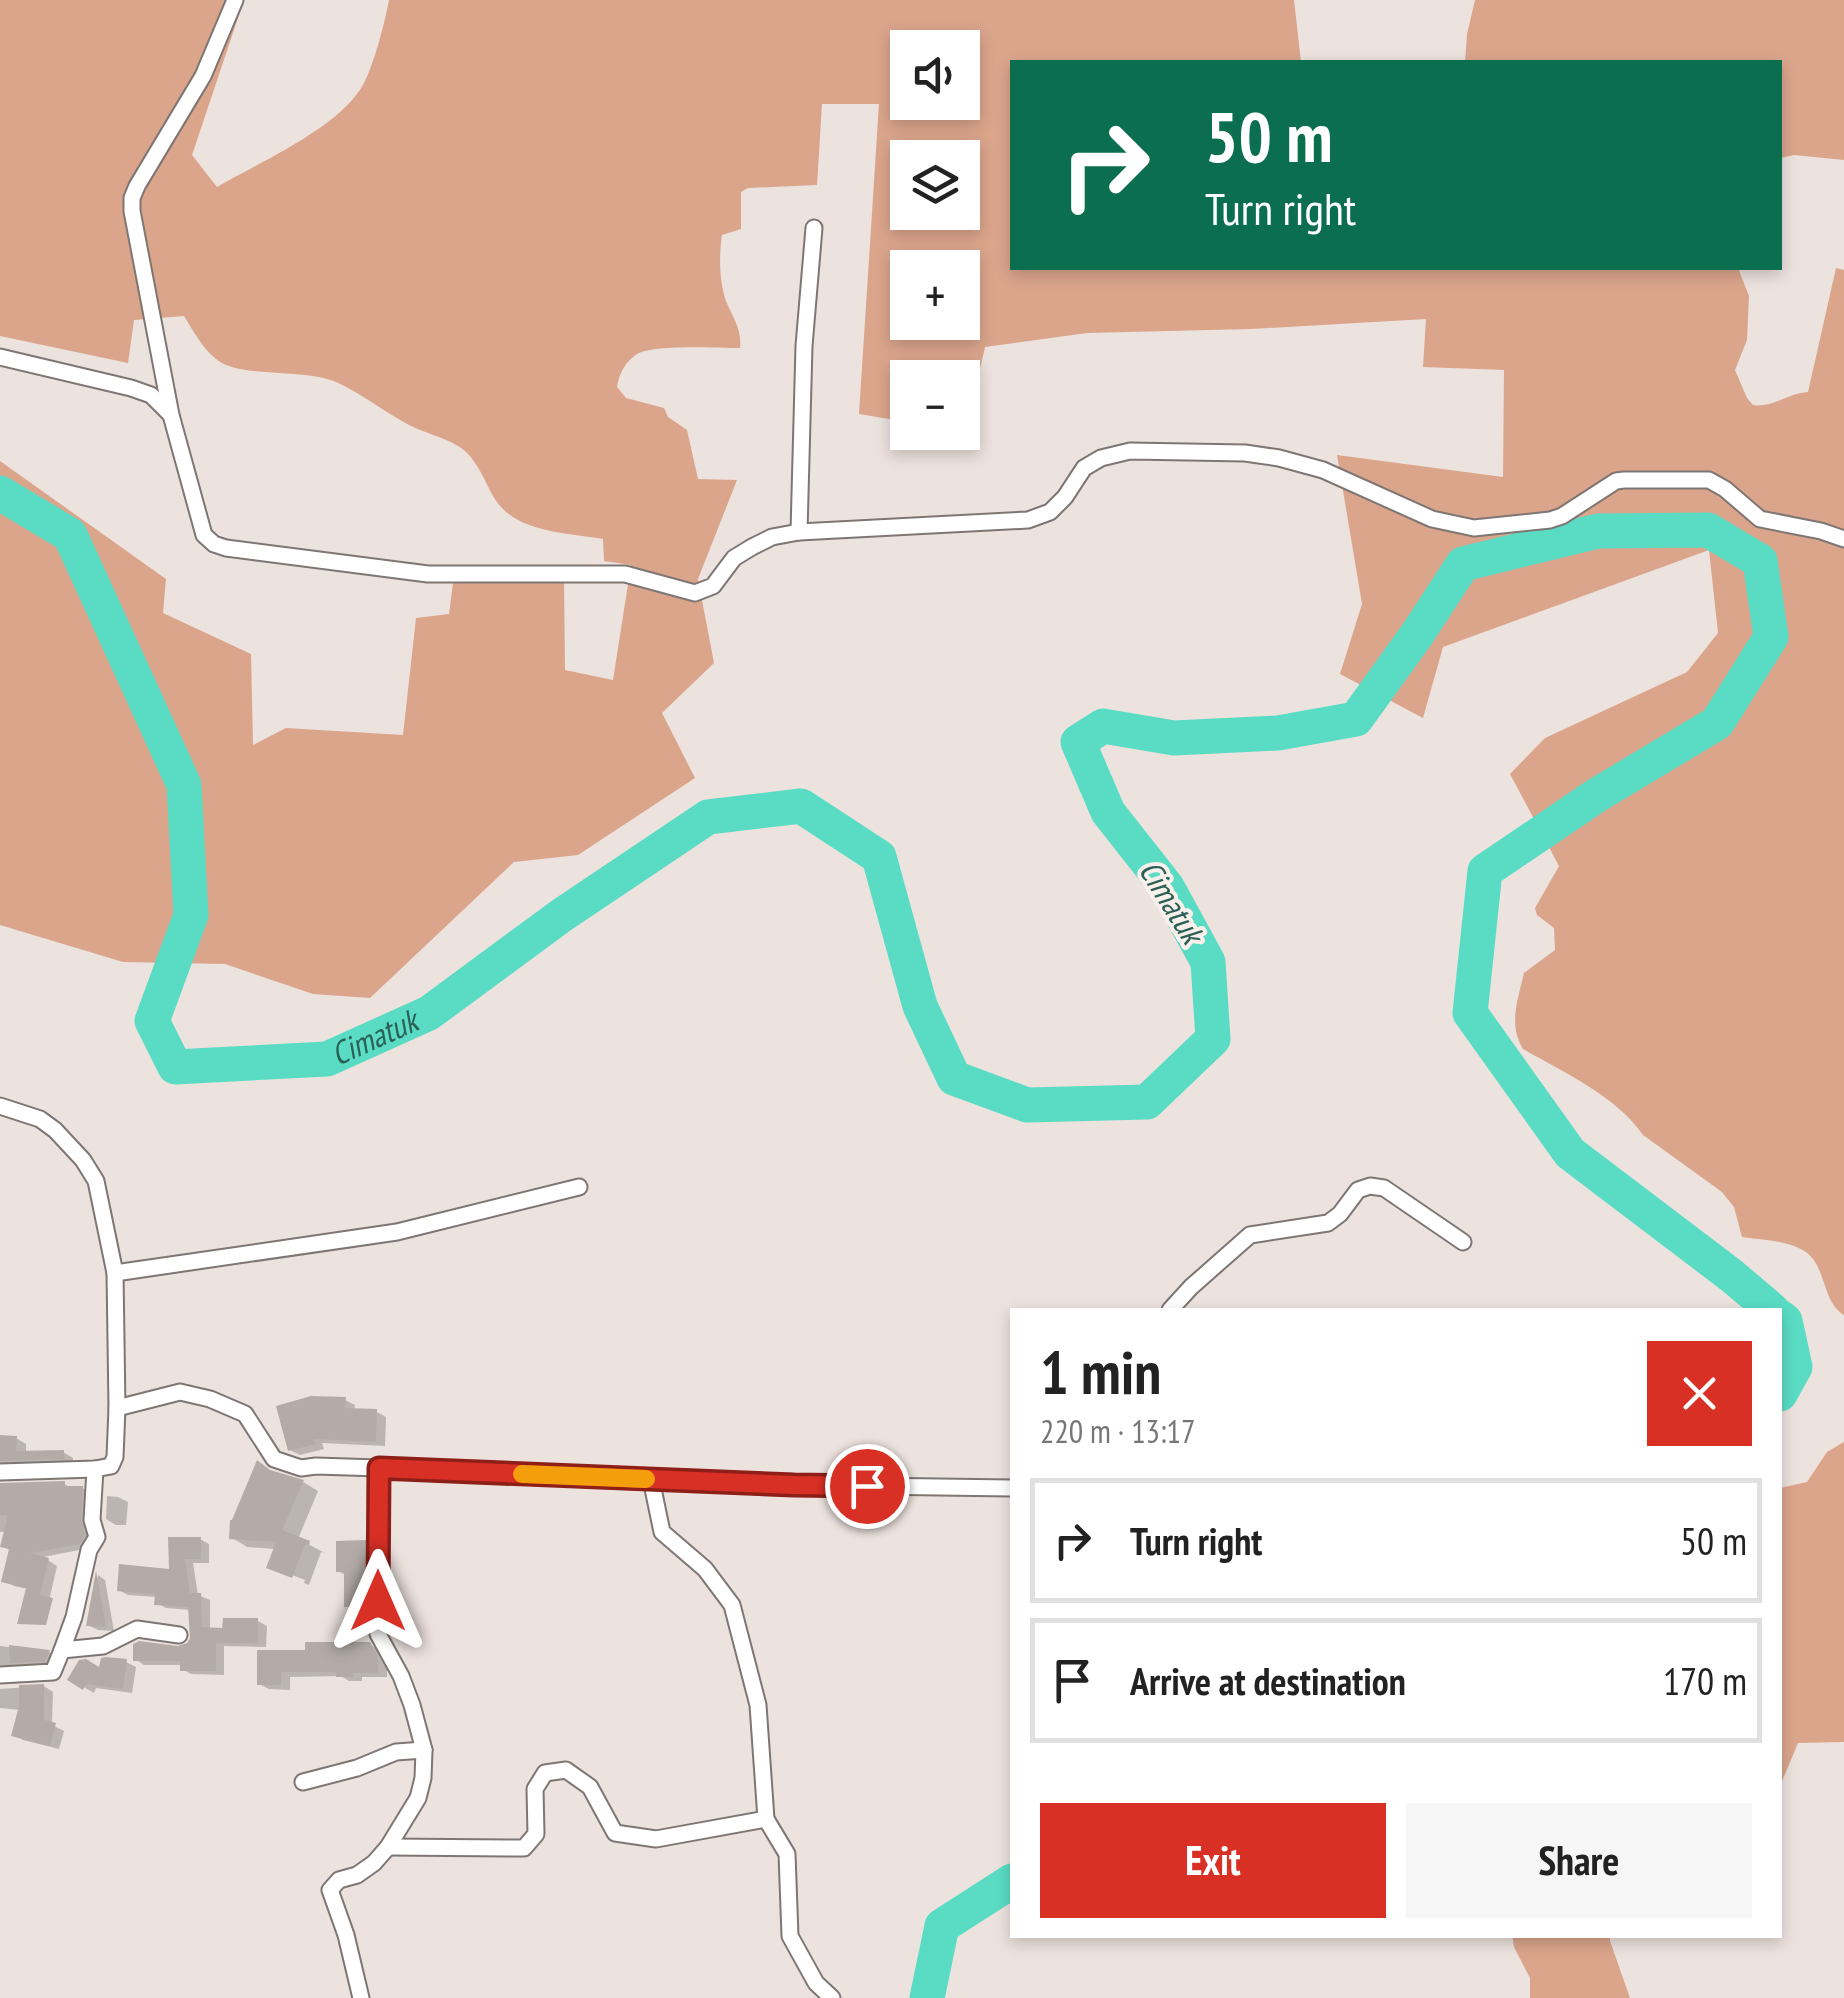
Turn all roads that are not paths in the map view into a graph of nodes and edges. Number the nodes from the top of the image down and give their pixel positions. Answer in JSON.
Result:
{"nodes":[{"id":1,"x":235,"y":0,"type":"edge"},
{"id":2,"x":814,"y":228,"type":"dead end"},
{"id":3,"x":0,"y":357,"type":"edge"},
{"id":4,"x":171,"y":415,"type":"junction"},
{"id":5,"x":799,"y":532,"type":"junction"},
{"id":6,"x":1844,"y":539,"type":"edge"},
{"id":7,"x":0,"y":1106,"type":"edge"},
{"id":8,"x":579,"y":1187,"type":"dead end"},
{"id":9,"x":1463,"y":1242,"type":"dead end"},
{"id":10,"x":115,"y":1273,"type":"junction"},
{"id":11,"x":1172,"y":1308,"type":"edge"},
{"id":12,"x":117,"y":1408,"type":"junction"},
{"id":13,"x":379,"y":1468,"type":"junction"},
{"id":14,"x":95,"y":1469,"type":"junction"},
{"id":15,"x":0,"y":1472,"type":"edge"},
{"id":16,"x":651,"y":1479,"type":"junction"},
{"id":17,"x":1010,"y":1488,"type":"edge"},
{"id":18,"x":179,"y":1635,"type":"dead end"},
{"id":19,"x":62,"y":1650,"type":"junction"},
{"id":20,"x":0,"y":1675,"type":"edge"},
{"id":21,"x":424,"y":1750,"type":"junction"},
{"id":22,"x":303,"y":1782,"type":"dead end"},
{"id":23,"x":766,"y":1819,"type":"junction"},
{"id":24,"x":388,"y":1847,"type":"junction"},
{"id":25,"x":361,"y":1998,"type":"edge"},
{"id":26,"x":832,"y":1998,"type":"edge"}],
"edges":[{"from":1,"to":4,"type":"street"},
{"from":2,"to":5,"type":"street"},
{"from":3,"to":4,"type":"street"},
{"from":4,"to":5,"type":"street"},
{"from":5,"to":6,"type":"street"},
{"from":7,"to":10,"type":"street"},
{"from":8,"to":10,"type":"street"},
{"from":9,"to":11,"type":"street"},
{"from":10,"to":12,"type":"street"},
{"from":12,"to":13,"type":"street"},
{"from":12,"to":14,"type":"street"},
{"from":13,"to":16,"type":"street"},
{"from":13,"to":21,"type":"street"},
{"from":14,"to":15,"type":"street"},
{"from":14,"to":19,"type":"street"},
{"from":16,"to":17,"type":"street"},
{"from":16,"to":23,"type":"street"},
{"from":18,"to":19,"type":"street"},
{"from":19,"to":20,"type":"street"},
{"from":21,"to":22,"type":"street"},
{"from":21,"to":24,"type":"street"},
{"from":23,"to":24,"type":"street"},
{"from":23,"to":26,"type":"street"},
{"from":24,"to":25,"type":"street"}]}
